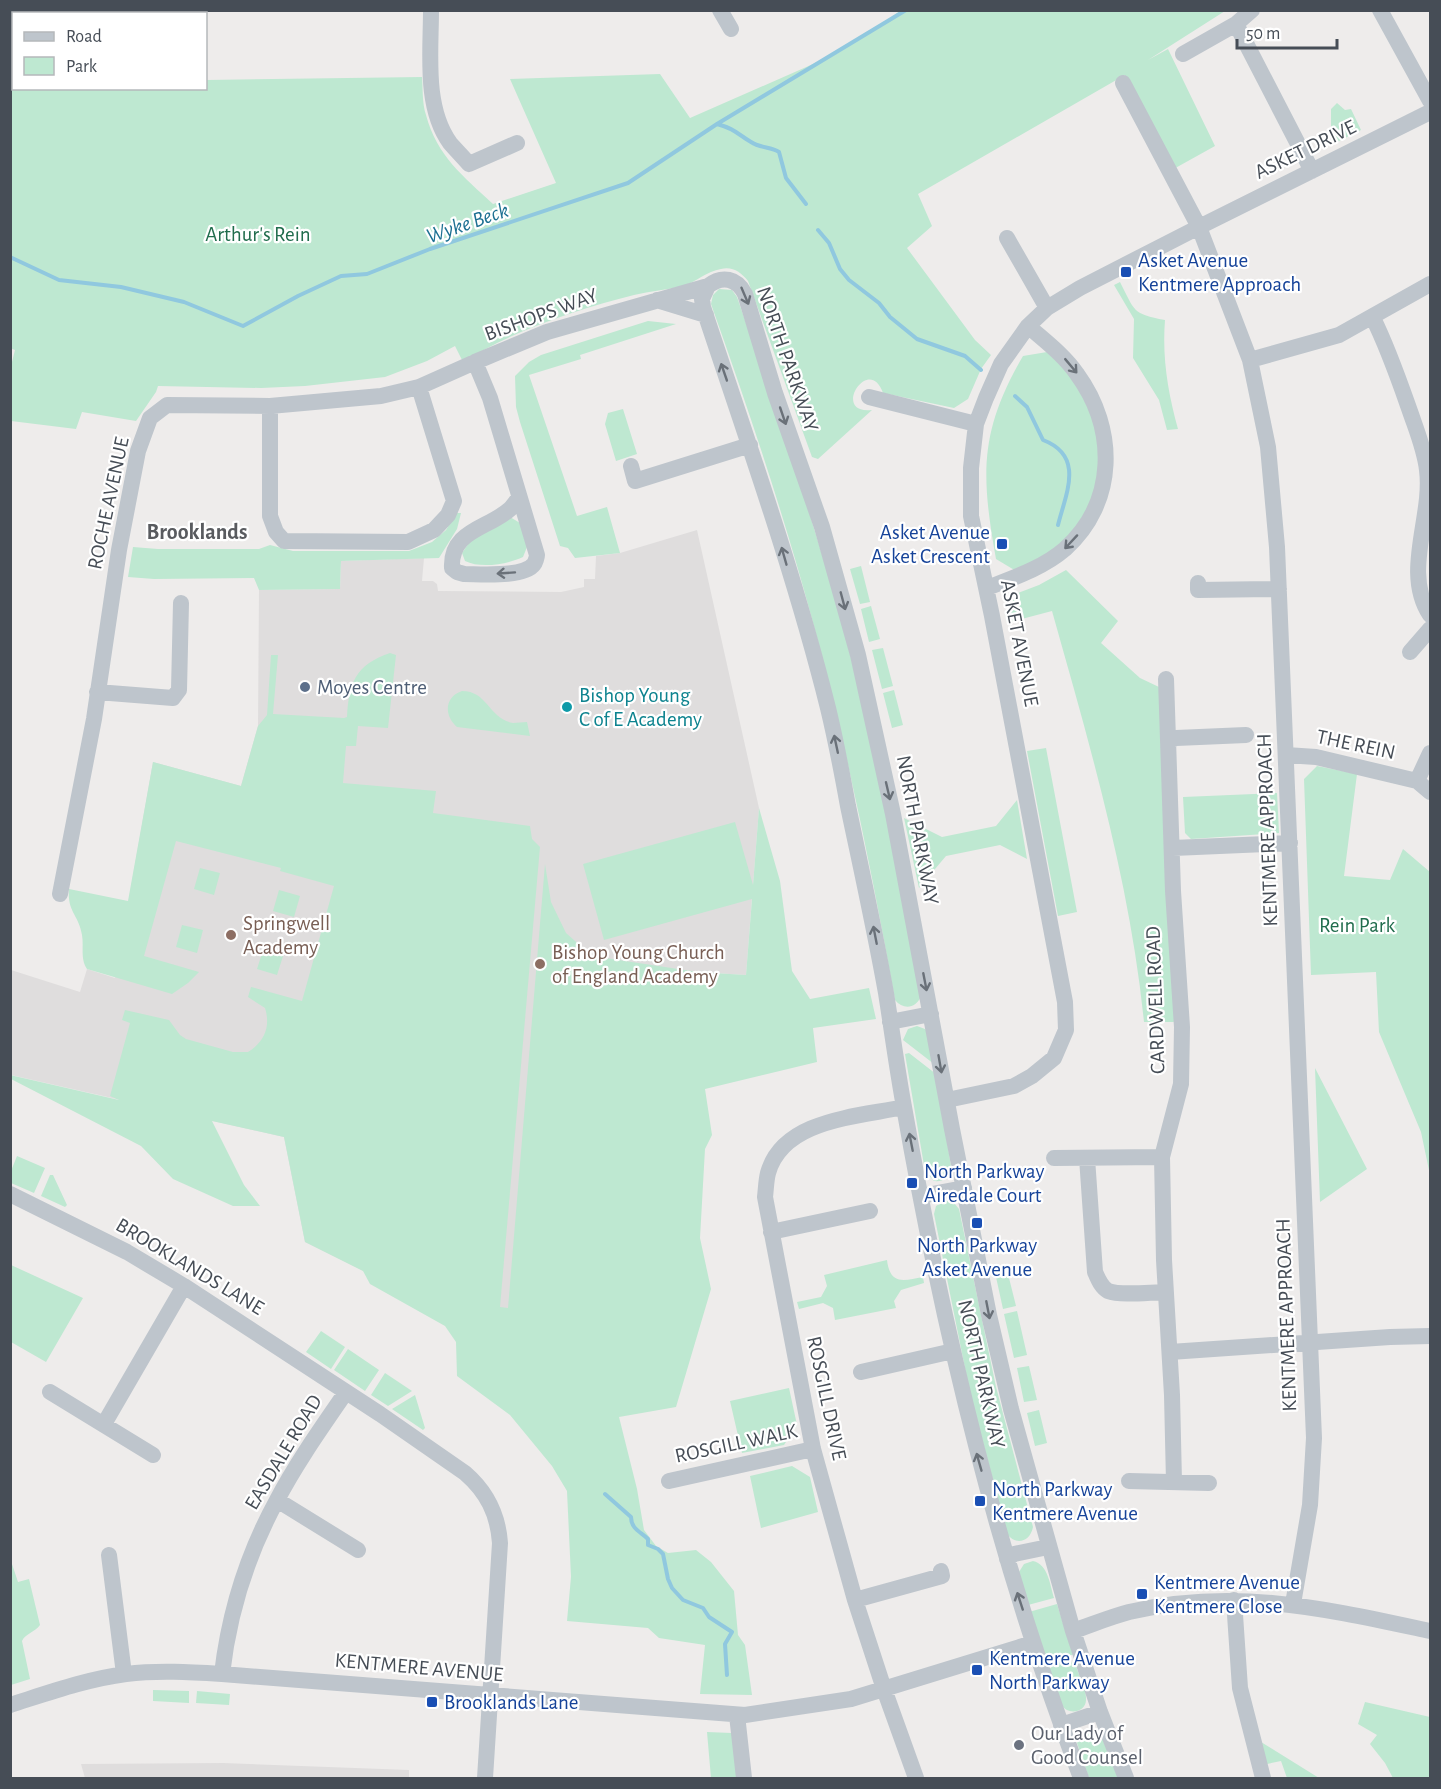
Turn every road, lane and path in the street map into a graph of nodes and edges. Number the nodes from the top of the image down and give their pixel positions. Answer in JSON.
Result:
{"nodes":[{"id":1,"x":431,"y":10,"type":"edge"},
{"id":2,"x":720,"y":10,"type":"edge"},
{"id":3,"x":1252,"y":10,"type":"edge"},
{"id":4,"x":1380,"y":10,"type":"edge"},
{"id":5,"x":1236,"y":24,"type":"junction"},
{"id":6,"x":731,"y":29,"type":"dead end"},
{"id":7,"x":1183,"y":54,"type":"dead end"},
{"id":8,"x":1123,"y":82,"type":"dead end"},
{"id":9,"x":1431,"y":101,"type":"edge"},
{"id":10,"x":1431,"y":112,"type":"edge"},
{"id":11,"x":517,"y":144,"type":"dead end"},
{"id":12,"x":1312,"y":171,"type":"junction"},
{"id":13,"x":1199,"y":227,"type":"junction"},
{"id":14,"x":1007,"y":238,"type":"dead end"},
{"id":15,"x":1431,"y":284,"type":"edge"},
{"id":16,"x":708,"y":286,"type":"junction"},
{"id":17,"x":656,"y":300,"type":"junction"},
{"id":18,"x":1047,"y":308,"type":"junction"},
{"id":19,"x":705,"y":315,"type":"junction"},
{"id":20,"x":1373,"y":318,"type":"junction"},
{"id":21,"x":1028,"y":326,"type":"junction"},
{"id":22,"x":1250,"y":360,"type":"junction"},
{"id":23,"x":475,"y":362,"type":"junction"},
{"id":24,"x":419,"y":387,"type":"junction"},
{"id":25,"x":868,"y":397,"type":"dead end"},
{"id":26,"x":270,"y":406,"type":"junction"},
{"id":27,"x":976,"y":424,"type":"junction"},
{"id":28,"x":750,"y":445,"type":"junction"},
{"id":29,"x":631,"y":466,"type":"dead end"},
{"id":30,"x":1429,"y":489,"type":"edge"},
{"id":31,"x":519,"y":498,"type":"junction"},
{"id":32,"x":1198,"y":583,"type":"dead end"},
{"id":33,"x":987,"y":588,"type":"junction"},
{"id":34,"x":1273,"y":589,"type":"junction"},
{"id":35,"x":181,"y":603,"type":"dead end"},
{"id":36,"x":1431,"y":615,"type":"edge"},
{"id":37,"x":1431,"y":629,"type":"edge"},
{"id":38,"x":1410,"y":652,"type":"dead end"},
{"id":39,"x":1166,"y":679,"type":"dead end"},
{"id":40,"x":97,"y":692,"type":"junction"},
{"id":41,"x":1246,"y":735,"type":"dead end"},
{"id":42,"x":1168,"y":741,"type":"junction"},
{"id":43,"x":1431,"y":753,"type":"edge"},
{"id":44,"x":1286,"y":755,"type":"junction"},
{"id":45,"x":1416,"y":781,"type":"junction"},
{"id":46,"x":1431,"y":792,"type":"edge"},
{"id":47,"x":1290,"y":843,"type":"junction"},
{"id":48,"x":1173,"y":848,"type":"junction"},
{"id":49,"x":60,"y":894,"type":"dead end"},
{"id":50,"x":931,"y":1014,"type":"junction"},
{"id":51,"x":890,"y":1022,"type":"junction"},
{"id":52,"x":947,"y":1100,"type":"junction"},
{"id":53,"x":904,"y":1107,"type":"junction"},
{"id":54,"x":1162,"y":1157,"type":"junction"},
{"id":55,"x":1087,"y":1158,"type":"junction"},
{"id":56,"x":1052,"y":1160,"type":"dead end"},
{"id":57,"x":964,"y":1188,"type":"junction"},
{"id":58,"x":10,"y":1194,"type":"edge"},
{"id":59,"x":921,"y":1196,"type":"junction"},
{"id":60,"x":874,"y":1214,"type":"dead end"},
{"id":61,"x":771,"y":1232,"type":"junction"},
{"id":62,"x":184,"y":1286,"type":"junction"},
{"id":63,"x":1166,"y":1292,"type":"junction"},
{"id":64,"x":1431,"y":1336,"type":"edge"},
{"id":65,"x":1311,"y":1343,"type":"junction"},
{"id":66,"x":953,"y":1351,"type":"junction"},
{"id":67,"x":1170,"y":1352,"type":"junction"},
{"id":68,"x":861,"y":1372,"type":"dead end"},
{"id":69,"x":50,"y":1392,"type":"dead end"},
{"id":70,"x":346,"y":1392,"type":"junction"},
{"id":71,"x":104,"y":1424,"type":"junction"},
{"id":72,"x":813,"y":1449,"type":"junction"},
{"id":73,"x":153,"y":1455,"type":"dead end"},
{"id":74,"x":669,"y":1481,"type":"dead end"},
{"id":75,"x":1129,"y":1481,"type":"dead end"},
{"id":76,"x":1174,"y":1482,"type":"junction"},
{"id":77,"x":1209,"y":1483,"type":"dead end"},
{"id":78,"x":277,"y":1500,"type":"junction"},
{"id":79,"x":1048,"y":1547,"type":"junction"},
{"id":80,"x":358,"y":1550,"type":"dead end"},
{"id":81,"x":109,"y":1555,"type":"dead end"},
{"id":82,"x":1007,"y":1559,"type":"junction"},
{"id":83,"x":941,"y":1570,"type":"dead end"},
{"id":84,"x":855,"y":1600,"type":"junction"},
{"id":85,"x":1234,"y":1600,"type":"junction"},
{"id":86,"x":1293,"y":1604,"type":"junction"},
{"id":87,"x":1073,"y":1631,"type":"junction"},
{"id":88,"x":1431,"y":1631,"type":"edge"},
{"id":89,"x":1033,"y":1643,"type":"junction"},
{"id":90,"x":124,"y":1674,"type":"junction"},
{"id":91,"x":222,"y":1674,"type":"junction"},
{"id":92,"x":884,"y":1689,"type":"junction"},
{"id":93,"x":490,"y":1696,"type":"junction"},
{"id":94,"x":10,"y":1705,"type":"edge"},
{"id":95,"x":1100,"y":1712,"type":"junction"},
{"id":96,"x":737,"y":1715,"type":"junction"},
{"id":97,"x":1061,"y":1725,"type":"junction"},
{"id":98,"x":485,"y":1779,"type":"edge"},
{"id":99,"x":744,"y":1779,"type":"edge"},
{"id":100,"x":916,"y":1779,"type":"edge"},
{"id":101,"x":1081,"y":1779,"type":"edge"},
{"id":102,"x":1126,"y":1779,"type":"edge"},
{"id":103,"x":1263,"y":1779,"type":"edge"}],
"edges":[{"from":1,"to":11,"type":"street"},
{"from":2,"to":6,"type":"street"},
{"from":3,"to":5,"type":"street"},
{"from":4,"to":9,"type":"street"},
{"from":5,"to":7,"type":"street"},
{"from":5,"to":12,"type":"street"},
{"from":8,"to":13,"type":"street","name":"KENTMERE APPROACH"},
{"from":10,"to":12,"type":"street","name":"ASKET DRIVE"},
{"from":12,"to":13,"type":"street","name":"ASKET DRIVE"},
{"from":13,"to":18,"type":"street","name":"ASKET AVENUE"},
{"from":13,"to":22,"type":"street","name":"KENTMERE APPROACH"},
{"from":14,"to":18,"type":"street"},
{"from":15,"to":20,"type":"street"},
{"from":16,"to":17,"type":"street","name":"BISHOPS WAY"},
{"from":16,"to":19,"type":"street","name":"NORTH PARKWAY"},
{"from":16,"to":50,"type":"street","name":"NORTH PARKWAY","one_way":true},
{"from":17,"to":19,"type":"street"},
{"from":17,"to":23,"type":"street","name":"BISHOPS WAY"},
{"from":18,"to":21,"type":"street","name":"ASKET AVENUE"},
{"from":28,"to":19,"type":"street","name":"NORTH PARKWAY","one_way":true},
{"from":20,"to":22,"type":"street"},
{"from":20,"to":30,"type":"street"},
{"from":21,"to":27,"type":"street","name":"ASKET AVENUE"},
{"from":21,"to":33,"type":"street","one_way":true},
{"from":22,"to":34,"type":"street","name":"KENTMERE APPROACH"},
{"from":23,"to":24,"type":"street","name":"ROCHE AVENUE"},
{"from":23,"to":31,"type":"street","name":"BISHOPS WAY"},
{"from":24,"to":26,"type":"street","name":"ROCHE AVENUE"},
{"from":24,"to":26,"type":"street"},
{"from":25,"to":27,"type":"street"},
{"from":26,"to":40,"type":"street","name":"ROCHE AVENUE"},
{"from":27,"to":33,"type":"street","name":"ASKET AVENUE"},
{"from":28,"to":29,"type":"street"},
{"from":51,"to":28,"type":"street","name":"NORTH PARKWAY","one_way":true},
{"from":30,"to":36,"type":"street"},
{"from":31,"to":31,"type":"street","name":"BISHOPS WAY","one_way":true},
{"from":32,"to":34,"type":"street"},
{"from":33,"to":52,"type":"street","name":"ASKET AVENUE"},
{"from":34,"to":44,"type":"street","name":"KENTMERE APPROACH"},
{"from":35,"to":40,"type":"street"},
{"from":37,"to":38,"type":"street"},
{"from":39,"to":42,"type":"street","name":"CARDWELL ROAD"},
{"from":40,"to":49,"type":"street","name":"ROCHE AVENUE"},
{"from":41,"to":42,"type":"street"},
{"from":42,"to":48,"type":"street","name":"CARDWELL ROAD"},
{"from":43,"to":45,"type":"street","name":"THE REIN"},
{"from":44,"to":45,"type":"street","name":"THE REIN"},
{"from":44,"to":47,"type":"street","name":"KENTMERE APPROACH"},
{"from":45,"to":46,"type":"street","name":"THE REIN"},
{"from":47,"to":48,"type":"street"},
{"from":47,"to":65,"type":"street","name":"KENTMERE APPROACH"},
{"from":48,"to":54,"type":"street","name":"CARDWELL ROAD"},
{"from":50,"to":51,"type":"street"},
{"from":50,"to":52,"type":"street","name":"NORTH PARKWAY","one_way":true},
{"from":51,"to":53,"type":"street","name":"NORTH PARKWAY"},
{"from":52,"to":57,"type":"street","name":"NORTH PARKWAY"},
{"from":59,"to":53,"type":"street","name":"NORTH PARKWAY","one_way":true},
{"from":53,"to":61,"type":"street","name":"ROSGILL DRIVE"},
{"from":54,"to":55,"type":"street"},
{"from":54,"to":63,"type":"street","name":"CARDWELL ROAD"},
{"from":55,"to":56,"type":"street"},
{"from":55,"to":63,"type":"street"},
{"from":57,"to":59,"type":"street"},
{"from":57,"to":79,"type":"street","name":"NORTH PARKWAY","one_way":true},
{"from":58,"to":62,"type":"street","name":"BROOKLANDS LANE"},
{"from":59,"to":66,"type":"street","name":"NORTH PARKWAY"},
{"from":60,"to":61,"type":"street"},
{"from":61,"to":72,"type":"street","name":"ROSGILL DRIVE"},
{"from":62,"to":70,"type":"street","name":"BROOKLANDS LANE"},
{"from":62,"to":71,"type":"street"},
{"from":63,"to":67,"type":"street","name":"CARDWELL ROAD"},
{"from":64,"to":65,"type":"street"},
{"from":65,"to":67,"type":"street"},
{"from":65,"to":86,"type":"street","name":"KENTMERE APPROACH"},
{"from":66,"to":68,"type":"street"},
{"from":82,"to":66,"type":"street","name":"NORTH PARKWAY","one_way":true},
{"from":67,"to":76,"type":"street","name":"CARDWELL ROAD"},
{"from":69,"to":71,"type":"street"},
{"from":70,"to":78,"type":"street","name":"EASDALE ROAD"},
{"from":70,"to":93,"type":"street","name":"BROOKLANDS LANE"},
{"from":71,"to":73,"type":"street"},
{"from":72,"to":74,"type":"street","name":"ROSGILL WALK"},
{"from":72,"to":84,"type":"street","name":"ROSGILL DRIVE"},
{"from":75,"to":76,"type":"street"},
{"from":76,"to":77,"type":"street"},
{"from":78,"to":80,"type":"street"},
{"from":78,"to":91,"type":"street","name":"EASDALE ROAD"},
{"from":79,"to":82,"type":"street"},
{"from":79,"to":87,"type":"street","name":"NORTH PARKWAY"},
{"from":81,"to":90,"type":"street"},
{"from":89,"to":82,"type":"street","name":"NORTH PARKWAY","one_way":true},
{"from":83,"to":84,"type":"street"},
{"from":84,"to":92,"type":"street","name":"ROSGILL DRIVE"},
{"from":85,"to":86,"type":"street"},
{"from":85,"to":87,"type":"street"},
{"from":85,"to":103,"type":"street"},
{"from":86,"to":88,"type":"street"},
{"from":87,"to":95,"type":"street","name":"NORTH PARKWAY"},
{"from":89,"to":92,"type":"street","name":"KENTMERE AVENUE"},
{"from":89,"to":97,"type":"street","name":"NORTH PARKWAY"},
{"from":90,"to":91,"type":"street","name":"KENTMERE AVENUE"},
{"from":90,"to":94,"type":"street","name":"KENTMERE AVENUE"},
{"from":91,"to":93,"type":"street","name":"KENTMERE AVENUE"},
{"from":92,"to":96,"type":"street","name":"KENTMERE AVENUE"},
{"from":92,"to":100,"type":"street","name":"ROSGILL DRIVE"},
{"from":93,"to":96,"type":"street","name":"KENTMERE AVENUE"},
{"from":93,"to":98,"type":"street","name":"BROOKLANDS LANE"},
{"from":95,"to":97,"type":"street"},
{"from":95,"to":102,"type":"street","name":"NORTH PARKWAY"},
{"from":96,"to":99,"type":"street"},
{"from":97,"to":101,"type":"street","name":"NORTH PARKWAY"}]}
